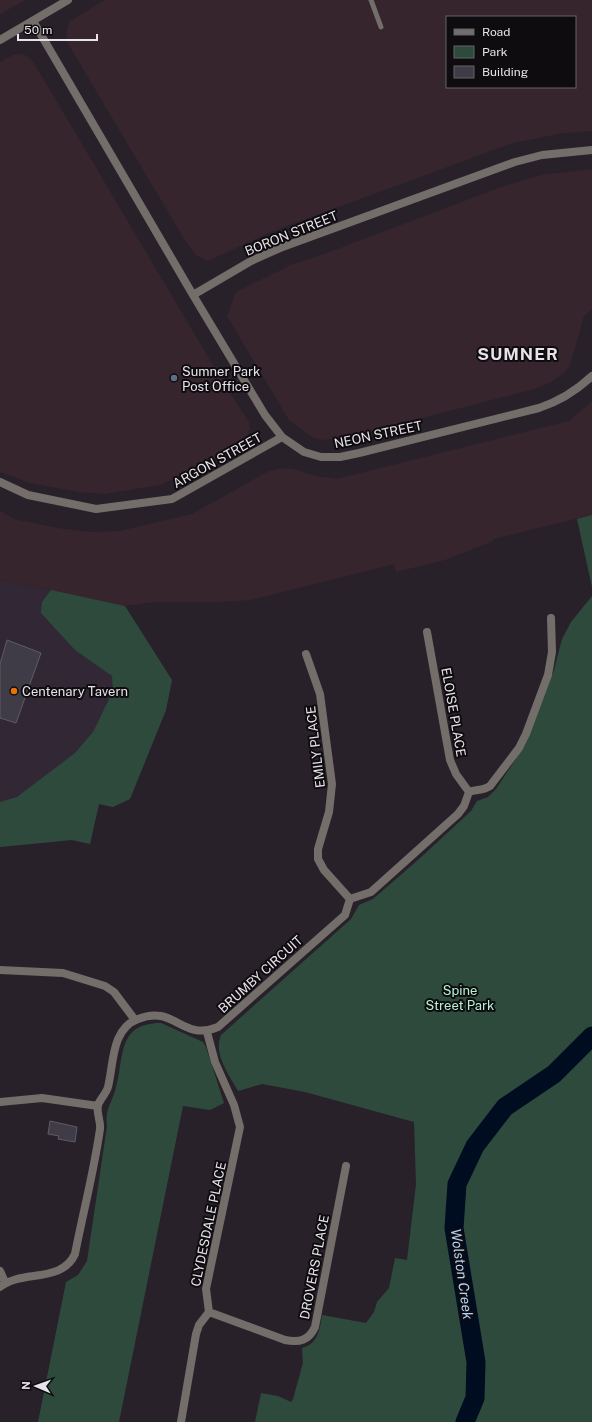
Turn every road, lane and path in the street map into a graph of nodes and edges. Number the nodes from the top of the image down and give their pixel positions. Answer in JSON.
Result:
{"nodes":[{"id":1,"x":68,"y":0,"type":"edge"},
{"id":2,"x":371,"y":0,"type":"edge"},
{"id":3,"x":33,"y":21,"type":"junction"},
{"id":4,"x":381,"y":27,"type":"dead end"},
{"id":5,"x":0,"y":40,"type":"edge"},
{"id":6,"x":592,"y":150,"type":"edge"},
{"id":7,"x":193,"y":295,"type":"junction"},
{"id":8,"x":592,"y":376,"type":"edge"},
{"id":9,"x":282,"y":437,"type":"junction"},
{"id":10,"x":0,"y":482,"type":"edge"},
{"id":11,"x":551,"y":618,"type":"dead end"},
{"id":12,"x":427,"y":632,"type":"dead end"},
{"id":13,"x":306,"y":654,"type":"dead end"},
{"id":14,"x":469,"y":792,"type":"junction"},
{"id":15,"x":350,"y":899,"type":"junction"},
{"id":16,"x":0,"y":970,"type":"edge"},
{"id":17,"x":135,"y":1020,"type":"junction"},
{"id":18,"x":207,"y":1032,"type":"junction"},
{"id":19,"x":0,"y":1102,"type":"edge"},
{"id":20,"x":98,"y":1106,"type":"junction"},
{"id":21,"x":346,"y":1166,"type":"dead end"},
{"id":22,"x":0,"y":1271,"type":"edge"},
{"id":23,"x":3,"y":1285,"type":"edge"},
{"id":24,"x":209,"y":1312,"type":"junction"},
{"id":25,"x":180,"y":1422,"type":"edge"}],
"edges":[{"from":1,"to":3,"type":"street"},
{"from":2,"to":4,"type":"lane"},
{"from":3,"to":5,"type":"street"},
{"from":3,"to":7,"type":"street"},
{"from":6,"to":7,"type":"street","name":"BORON STREET"},
{"from":7,"to":9,"type":"street","name":"NEON STREET"},
{"from":8,"to":9,"type":"street","name":"NEON STREET"},
{"from":9,"to":10,"type":"street","name":"ARGON STREET"},
{"from":11,"to":14,"type":"street"},
{"from":12,"to":14,"type":"street","name":"ELOISE PLACE"},
{"from":13,"to":15,"type":"street","name":"EMILY PLACE"},
{"from":14,"to":15,"type":"street"},
{"from":15,"to":18,"type":"street","name":"BRUMBY CIRCUIT"},
{"from":16,"to":17,"type":"street"},
{"from":17,"to":18,"type":"street"},
{"from":17,"to":20,"type":"street"},
{"from":18,"to":24,"type":"street","name":"CLYDESDALE PLACE"},
{"from":19,"to":20,"type":"street"},
{"from":20,"to":23,"type":"street"},
{"from":21,"to":24,"type":"street","name":"DROVERS PLACE"},
{"from":22,"to":23,"type":"street"},
{"from":24,"to":25,"type":"street"}]}
